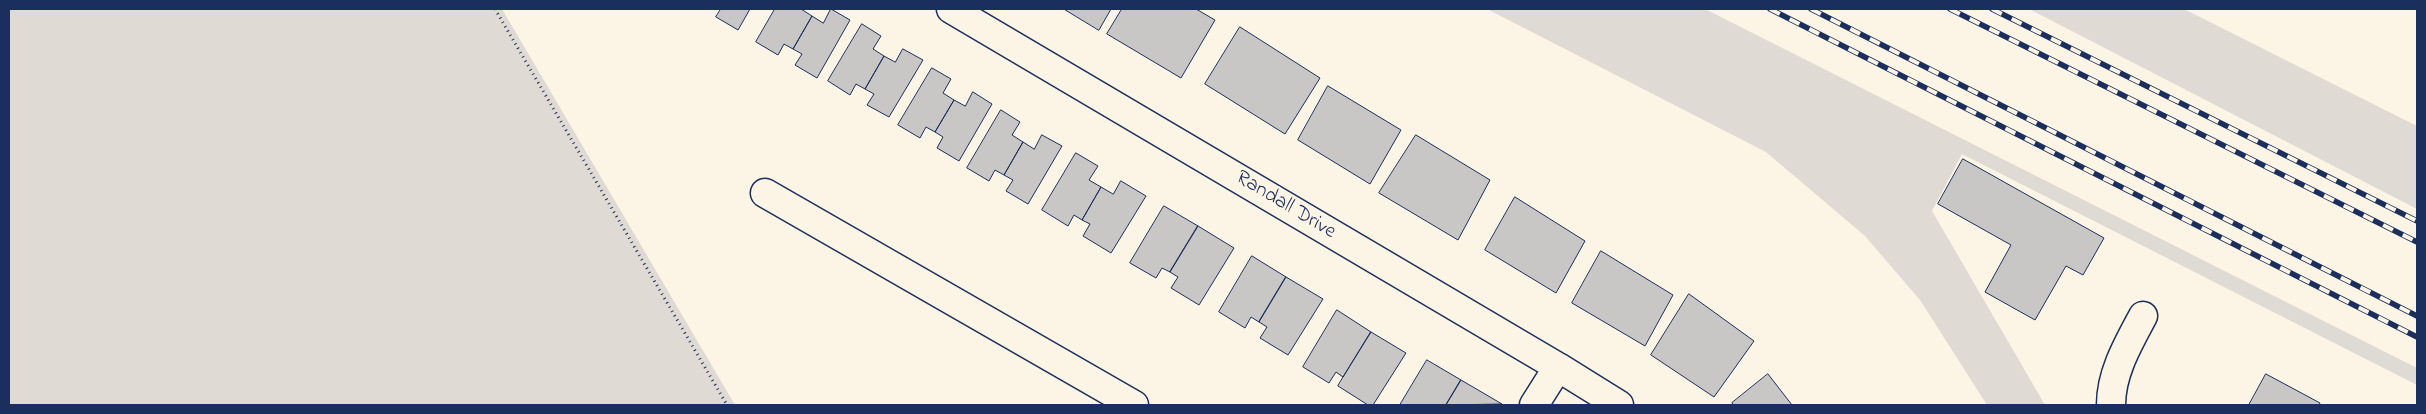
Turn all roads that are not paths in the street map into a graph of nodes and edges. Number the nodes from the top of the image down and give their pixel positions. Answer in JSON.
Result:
{"nodes":[{"id":1,"x":951,"y":9,"type":"edge"},
{"id":2,"x":765,"y":192,"type":"dead end"},
{"id":3,"x":2143,"y":316,"type":"dead end"},
{"id":4,"x":1558,"y":367,"type":"junction"},
{"id":5,"x":1134,"y":405,"type":"edge"},
{"id":6,"x":1534,"y":405,"type":"edge"},
{"id":7,"x":1619,"y":405,"type":"edge"},
{"id":8,"x":2111,"y":405,"type":"edge"}],
"edges":[{"from":1,"to":4,"type":"street","name":"Randall Drive"},
{"from":2,"to":5,"type":"street"},
{"from":3,"to":8,"type":"street"},
{"from":4,"to":6,"type":"street"},
{"from":4,"to":7,"type":"street","name":"Randall Drive"}]}
